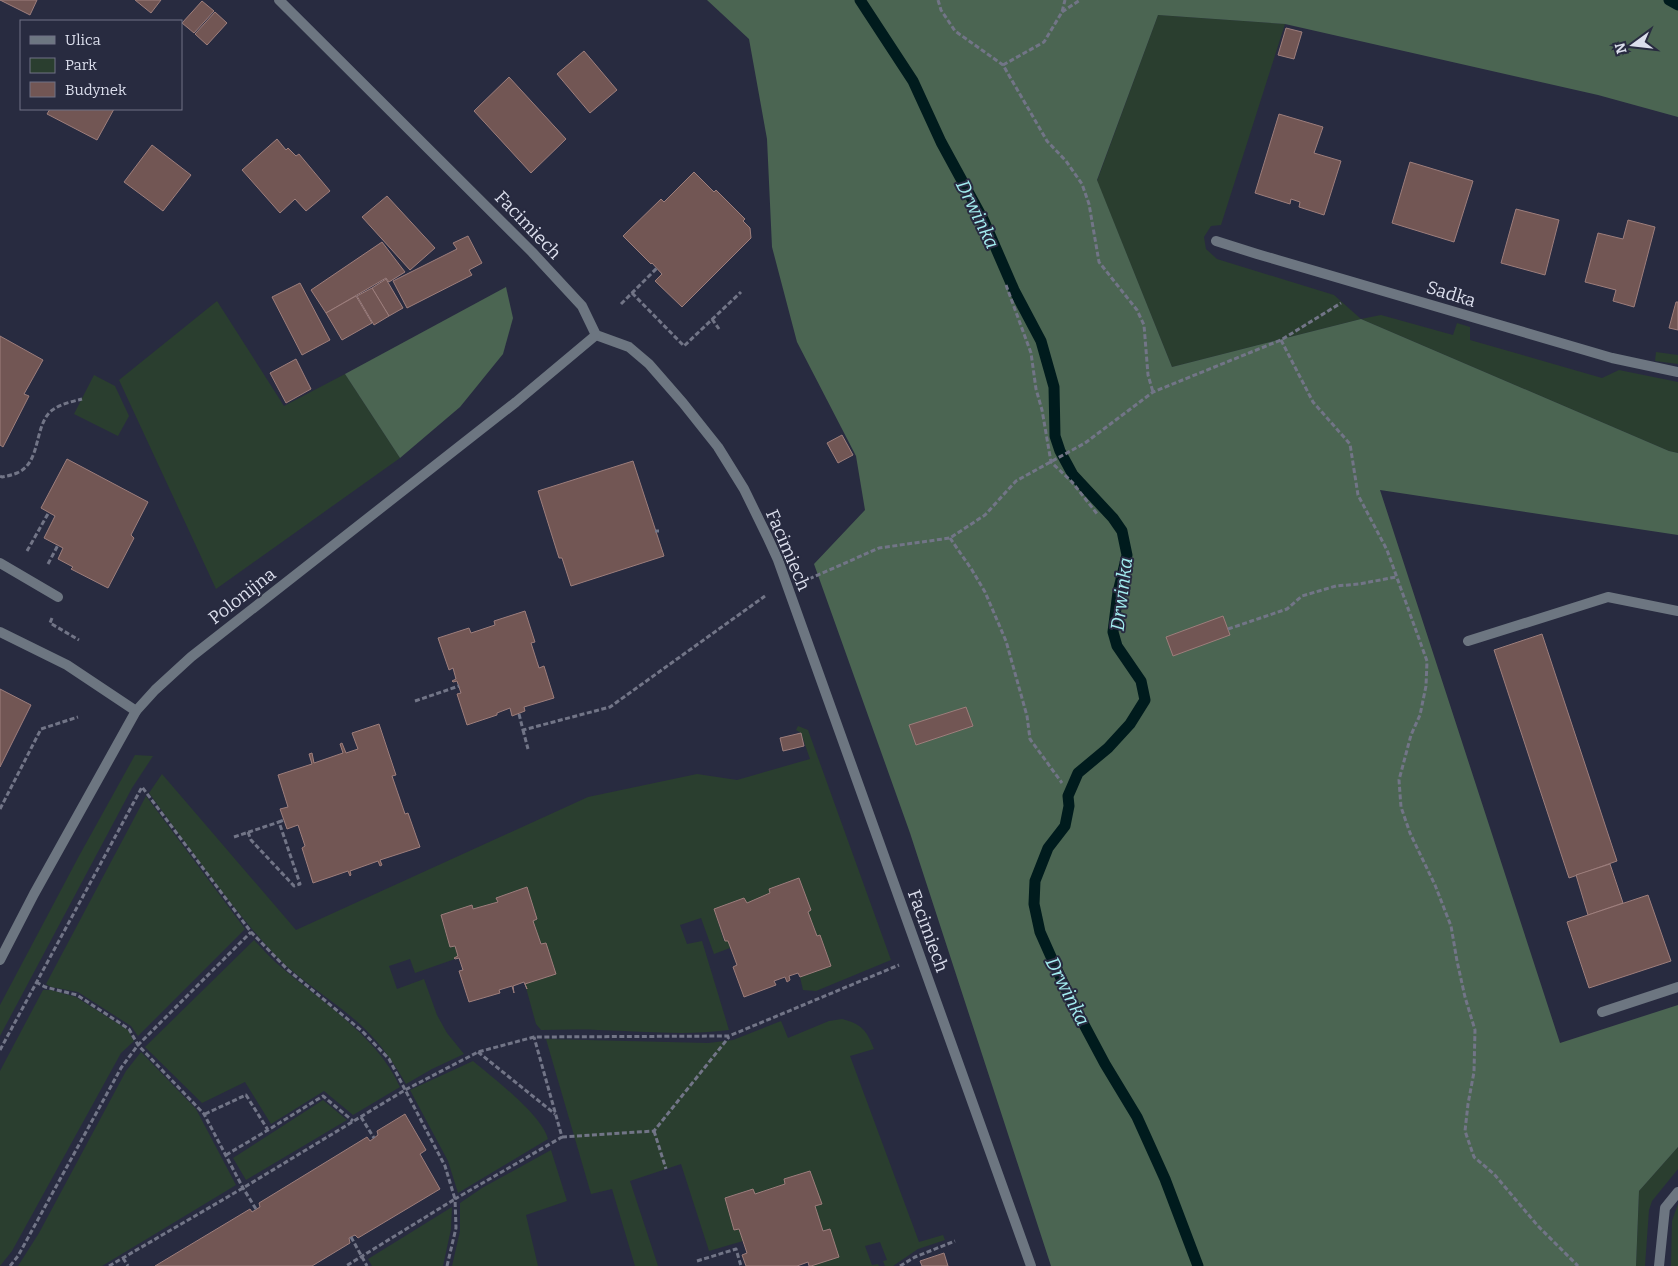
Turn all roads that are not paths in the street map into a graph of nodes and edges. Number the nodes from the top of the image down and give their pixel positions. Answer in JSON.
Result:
{"nodes":[{"id":1,"x":279,"y":0,"type":"edge"},
{"id":2,"x":1216,"y":241,"type":"dead end"},
{"id":3,"x":596,"y":335,"type":"junction"},
{"id":4,"x":1678,"y":372,"type":"edge"},
{"id":5,"x":0,"y":563,"type":"edge"},
{"id":6,"x":58,"y":597,"type":"dead end"},
{"id":7,"x":1678,"y":611,"type":"edge"},
{"id":8,"x":0,"y":632,"type":"edge"},
{"id":9,"x":1468,"y":641,"type":"dead end"},
{"id":10,"x":136,"y":712,"type":"junction"},
{"id":11,"x":0,"y":960,"type":"edge"},
{"id":12,"x":1678,"y":987,"type":"edge"},
{"id":13,"x":1602,"y":1012,"type":"dead end"},
{"id":14,"x":1678,"y":1192,"type":"edge"},
{"id":15,"x":1031,"y":1266,"type":"edge"},
{"id":16,"x":1659,"y":1266,"type":"edge"}],
"edges":[{"from":1,"to":3,"type":"street","name":"Facimiech"},
{"from":2,"to":4,"type":"street","name":"Sadka"},
{"from":3,"to":10,"type":"street","name":"Polonijna"},
{"from":3,"to":15,"type":"street","name":"Facimiech"},
{"from":5,"to":6,"type":"street"},
{"from":7,"to":9,"type":"street"},
{"from":8,"to":10,"type":"street"},
{"from":10,"to":11,"type":"street","name":"Polonijna"},
{"from":12,"to":13,"type":"street"},
{"from":14,"to":16,"type":"street"}]}
